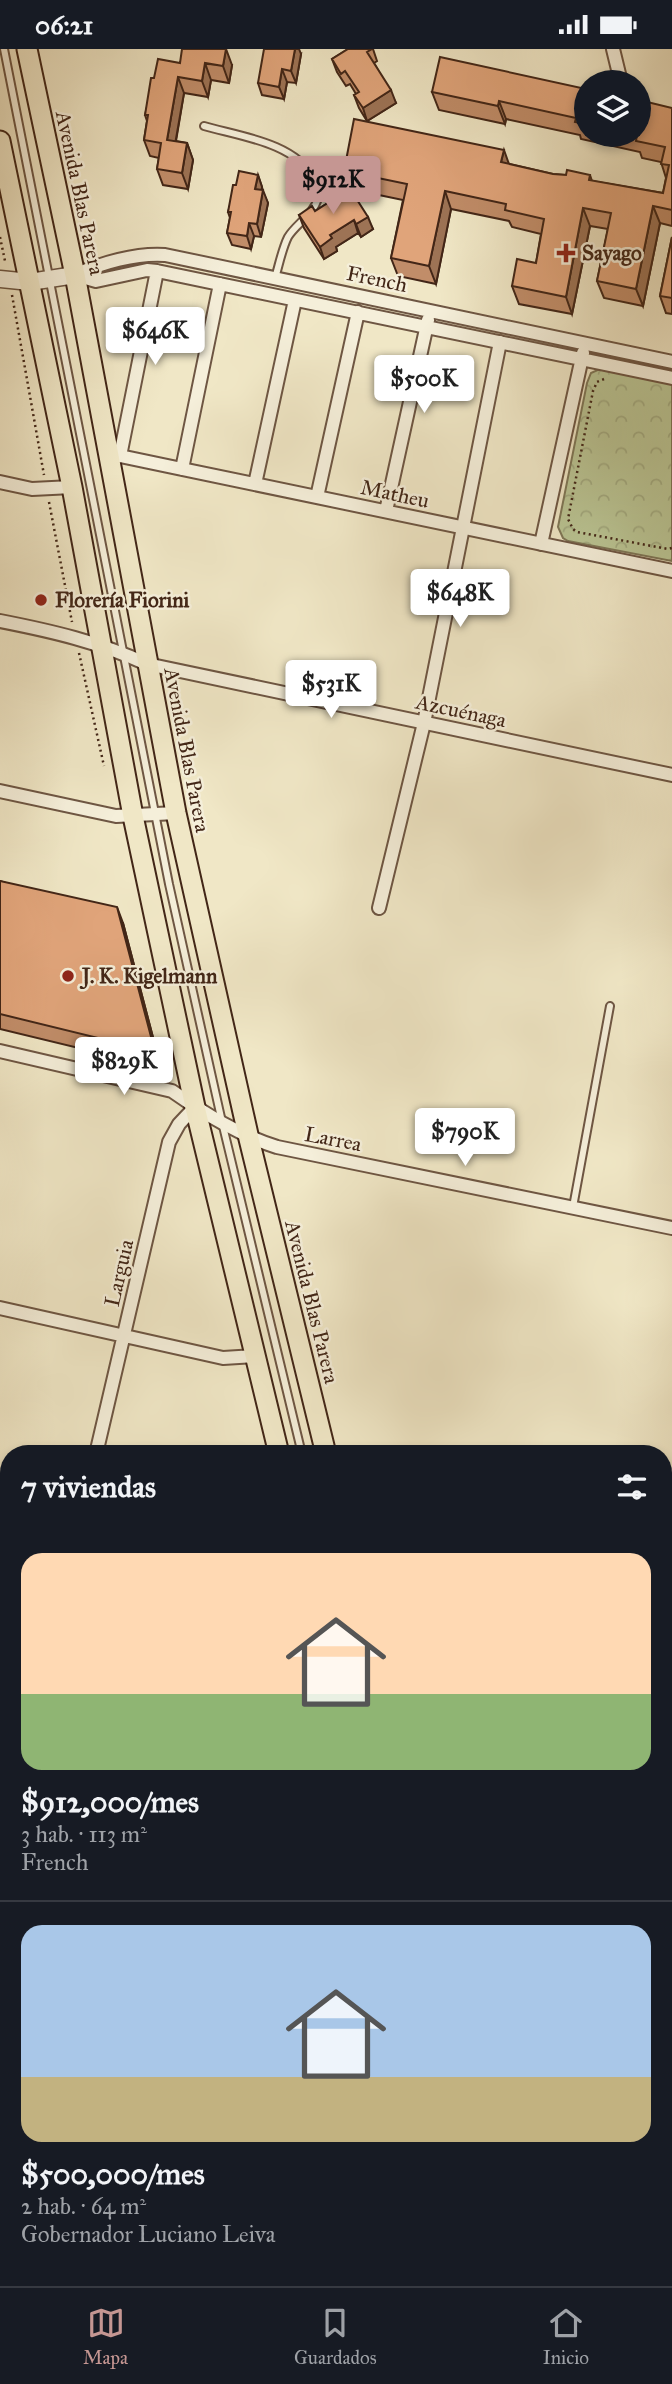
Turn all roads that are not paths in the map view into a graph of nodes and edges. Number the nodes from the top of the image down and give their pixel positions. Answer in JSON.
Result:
{"nodes":[{"id":1,"x":4,"y":49,"type":"edge"},
{"id":2,"x":27,"y":49,"type":"edge"},
{"id":3,"x":613,"y":49,"type":"edge"},
{"id":4,"x":618,"y":70,"type":"edge"},
{"id":5,"x":204,"y":126,"type":"dead end"},
{"id":6,"x":0,"y":141,"type":"edge"},
{"id":7,"x":157,"y":271,"type":"junction"},
{"id":8,"x":75,"y":275,"type":"junction"},
{"id":9,"x":51,"y":278,"type":"junction"},
{"id":10,"x":275,"y":278,"type":"junction"},
{"id":11,"x":0,"y":279,"type":"edge"},
{"id":12,"x":30,"y":282,"type":"junction"},
{"id":13,"x":220,"y":284,"type":"junction"},
{"id":14,"x":295,"y":299,"type":"junction"},
{"id":15,"x":430,"y":311,"type":"junction"},
{"id":16,"x":358,"y":312,"type":"junction"},
{"id":17,"x":427,"y":327,"type":"junction"},
{"id":18,"x":500,"y":342,"type":"junction"},
{"id":19,"x":585,"y":344,"type":"junction"},
{"id":20,"x":582,"y":359,"type":"junction"},
{"id":21,"x":672,"y":362,"type":"edge"},
{"id":22,"x":672,"y":378,"type":"edge"},
{"id":23,"x":115,"y":457,"type":"junction"},
{"id":24,"x":182,"y":469,"type":"junction"},
{"id":25,"x":0,"y":482,"type":"edge"},
{"id":26,"x":255,"y":484,"type":"junction"},
{"id":27,"x":72,"y":487,"type":"junction"},
{"id":28,"x":317,"y":497,"type":"junction"},
{"id":29,"x":386,"y":511,"type":"junction"},
{"id":30,"x":463,"y":527,"type":"junction"},
{"id":31,"x":541,"y":544,"type":"junction"},
{"id":32,"x":672,"y":571,"type":"edge"},
{"id":33,"x":0,"y":621,"type":"edge"},
{"id":34,"x":100,"y":646,"type":"junction"},
{"id":35,"x":123,"y":653,"type":"junction"},
{"id":36,"x":147,"y":664,"type":"junction"},
{"id":37,"x":424,"y":723,"type":"junction"},
{"id":38,"x":672,"y":775,"type":"edge"},
{"id":39,"x":0,"y":791,"type":"edge"},
{"id":40,"x":176,"y":813,"type":"junction"},
{"id":41,"x":155,"y":815,"type":"junction"},
{"id":42,"x":133,"y":817,"type":"junction"},
{"id":43,"x":379,"y":908,"type":"dead end"},
{"id":44,"x":611,"y":1006,"type":"dead end"},
{"id":45,"x":0,"y":1051,"type":"edge"},
{"id":46,"x":195,"y":1107,"type":"junction"},
{"id":47,"x":222,"y":1122,"type":"junction"},
{"id":48,"x":249,"y":1139,"type":"junction"},
{"id":49,"x":573,"y":1207,"type":"junction"},
{"id":50,"x":672,"y":1228,"type":"edge"},
{"id":51,"x":0,"y":1308,"type":"edge"},
{"id":52,"x":124,"y":1335,"type":"junction"},
{"id":53,"x":255,"y":1356,"type":"junction"},
{"id":54,"x":98,"y":1445,"type":"edge"},
{"id":55,"x":277,"y":1445,"type":"edge"},
{"id":56,"x":300,"y":1445,"type":"edge"},
{"id":57,"x":324,"y":1445,"type":"edge"}],
"edges":[{"from":1,"to":9,"type":"lane"},
{"from":2,"to":8,"type":"main road","name":"Avenida Blas Parera"},
{"from":3,"to":4,"type":"street"},
{"from":5,"to":10,"type":"lane"},
{"from":6,"to":12,"type":"main road"},
{"from":7,"to":8,"type":"street","name":"French"},
{"from":7,"to":13,"type":"street","name":"French"},
{"from":7,"to":23,"type":"street"},
{"from":8,"to":9,"type":"street","name":"French"},
{"from":8,"to":10,"type":"street","name":"French"},
{"from":8,"to":23,"type":"main road","name":"Avenida Blas Parera"},
{"from":9,"to":12,"type":"street","name":"French"},
{"from":9,"to":35,"type":"lane"},
{"from":10,"to":15,"type":"street","name":"French"},
{"from":11,"to":12,"type":"street","name":"French"},
{"from":12,"to":27,"type":"main road"},
{"from":13,"to":14,"type":"street","name":"French"},
{"from":13,"to":24,"type":"street"},
{"from":14,"to":16,"type":"street","name":"French"},
{"from":14,"to":26,"type":"street"},
{"from":15,"to":17,"type":"street"},
{"from":15,"to":19,"type":"street","name":"French"},
{"from":16,"to":17,"type":"street","name":"French"},
{"from":16,"to":28,"type":"street"},
{"from":17,"to":18,"type":"street","name":"French"},
{"from":17,"to":29,"type":"street"},
{"from":18,"to":20,"type":"street","name":"French"},
{"from":18,"to":30,"type":"street"},
{"from":19,"to":20,"type":"street"},
{"from":19,"to":21,"type":"street","name":"French"},
{"from":20,"to":22,"type":"street","name":"French"},
{"from":20,"to":31,"type":"street"},
{"from":23,"to":24,"type":"street","name":"Matheu"},
{"from":23,"to":36,"type":"main road","name":"Avenida Blas Parera"},
{"from":24,"to":26,"type":"street","name":"Matheu"},
{"from":25,"to":27,"type":"street"},
{"from":26,"to":28,"type":"street","name":"Matheu"},
{"from":27,"to":34,"type":"main road"},
{"from":28,"to":29,"type":"street","name":"Matheu"},
{"from":29,"to":30,"type":"street","name":"Matheu"},
{"from":30,"to":31,"type":"street","name":"Matheu"},
{"from":30,"to":37,"type":"street"},
{"from":31,"to":32,"type":"street","name":"Matheu"},
{"from":33,"to":34,"type":"street","name":"Azcuénaga"},
{"from":34,"to":35,"type":"street","name":"Azcuénaga"},
{"from":34,"to":42,"type":"main road"},
{"from":35,"to":36,"type":"street","name":"Azcuénaga"},
{"from":35,"to":41,"type":"lane"},
{"from":36,"to":37,"type":"street","name":"Azcuénaga"},
{"from":36,"to":40,"type":"main road","name":"Avenida Blas Parera"},
{"from":37,"to":38,"type":"street","name":"Azcuénaga"},
{"from":37,"to":43,"type":"street"},
{"from":39,"to":42,"type":"street"},
{"from":40,"to":41,"type":"street"},
{"from":40,"to":48,"type":"main road","name":"Avenida Blas Parera"},
{"from":41,"to":42,"type":"street"},
{"from":41,"to":47,"type":"lane"},
{"from":42,"to":46,"type":"main road"},
{"from":44,"to":49,"type":"lane"},
{"from":45,"to":46,"type":"street","name":"Larrea"},
{"from":46,"to":47,"type":"street","name":"Larrea"},
{"from":46,"to":52,"type":"street","name":"Larguia"},
{"from":46,"to":53,"type":"main road"},
{"from":47,"to":48,"type":"street","name":"Larrea"},
{"from":47,"to":56,"type":"lane"},
{"from":48,"to":49,"type":"street","name":"Larrea"},
{"from":48,"to":57,"type":"main road","name":"Avenida Blas Parera"},
{"from":49,"to":50,"type":"street","name":"Larrea"},
{"from":51,"to":52,"type":"street"},
{"from":52,"to":53,"type":"street"},
{"from":52,"to":54,"type":"street","name":"Larguia"},
{"from":53,"to":55,"type":"main road"}]}
